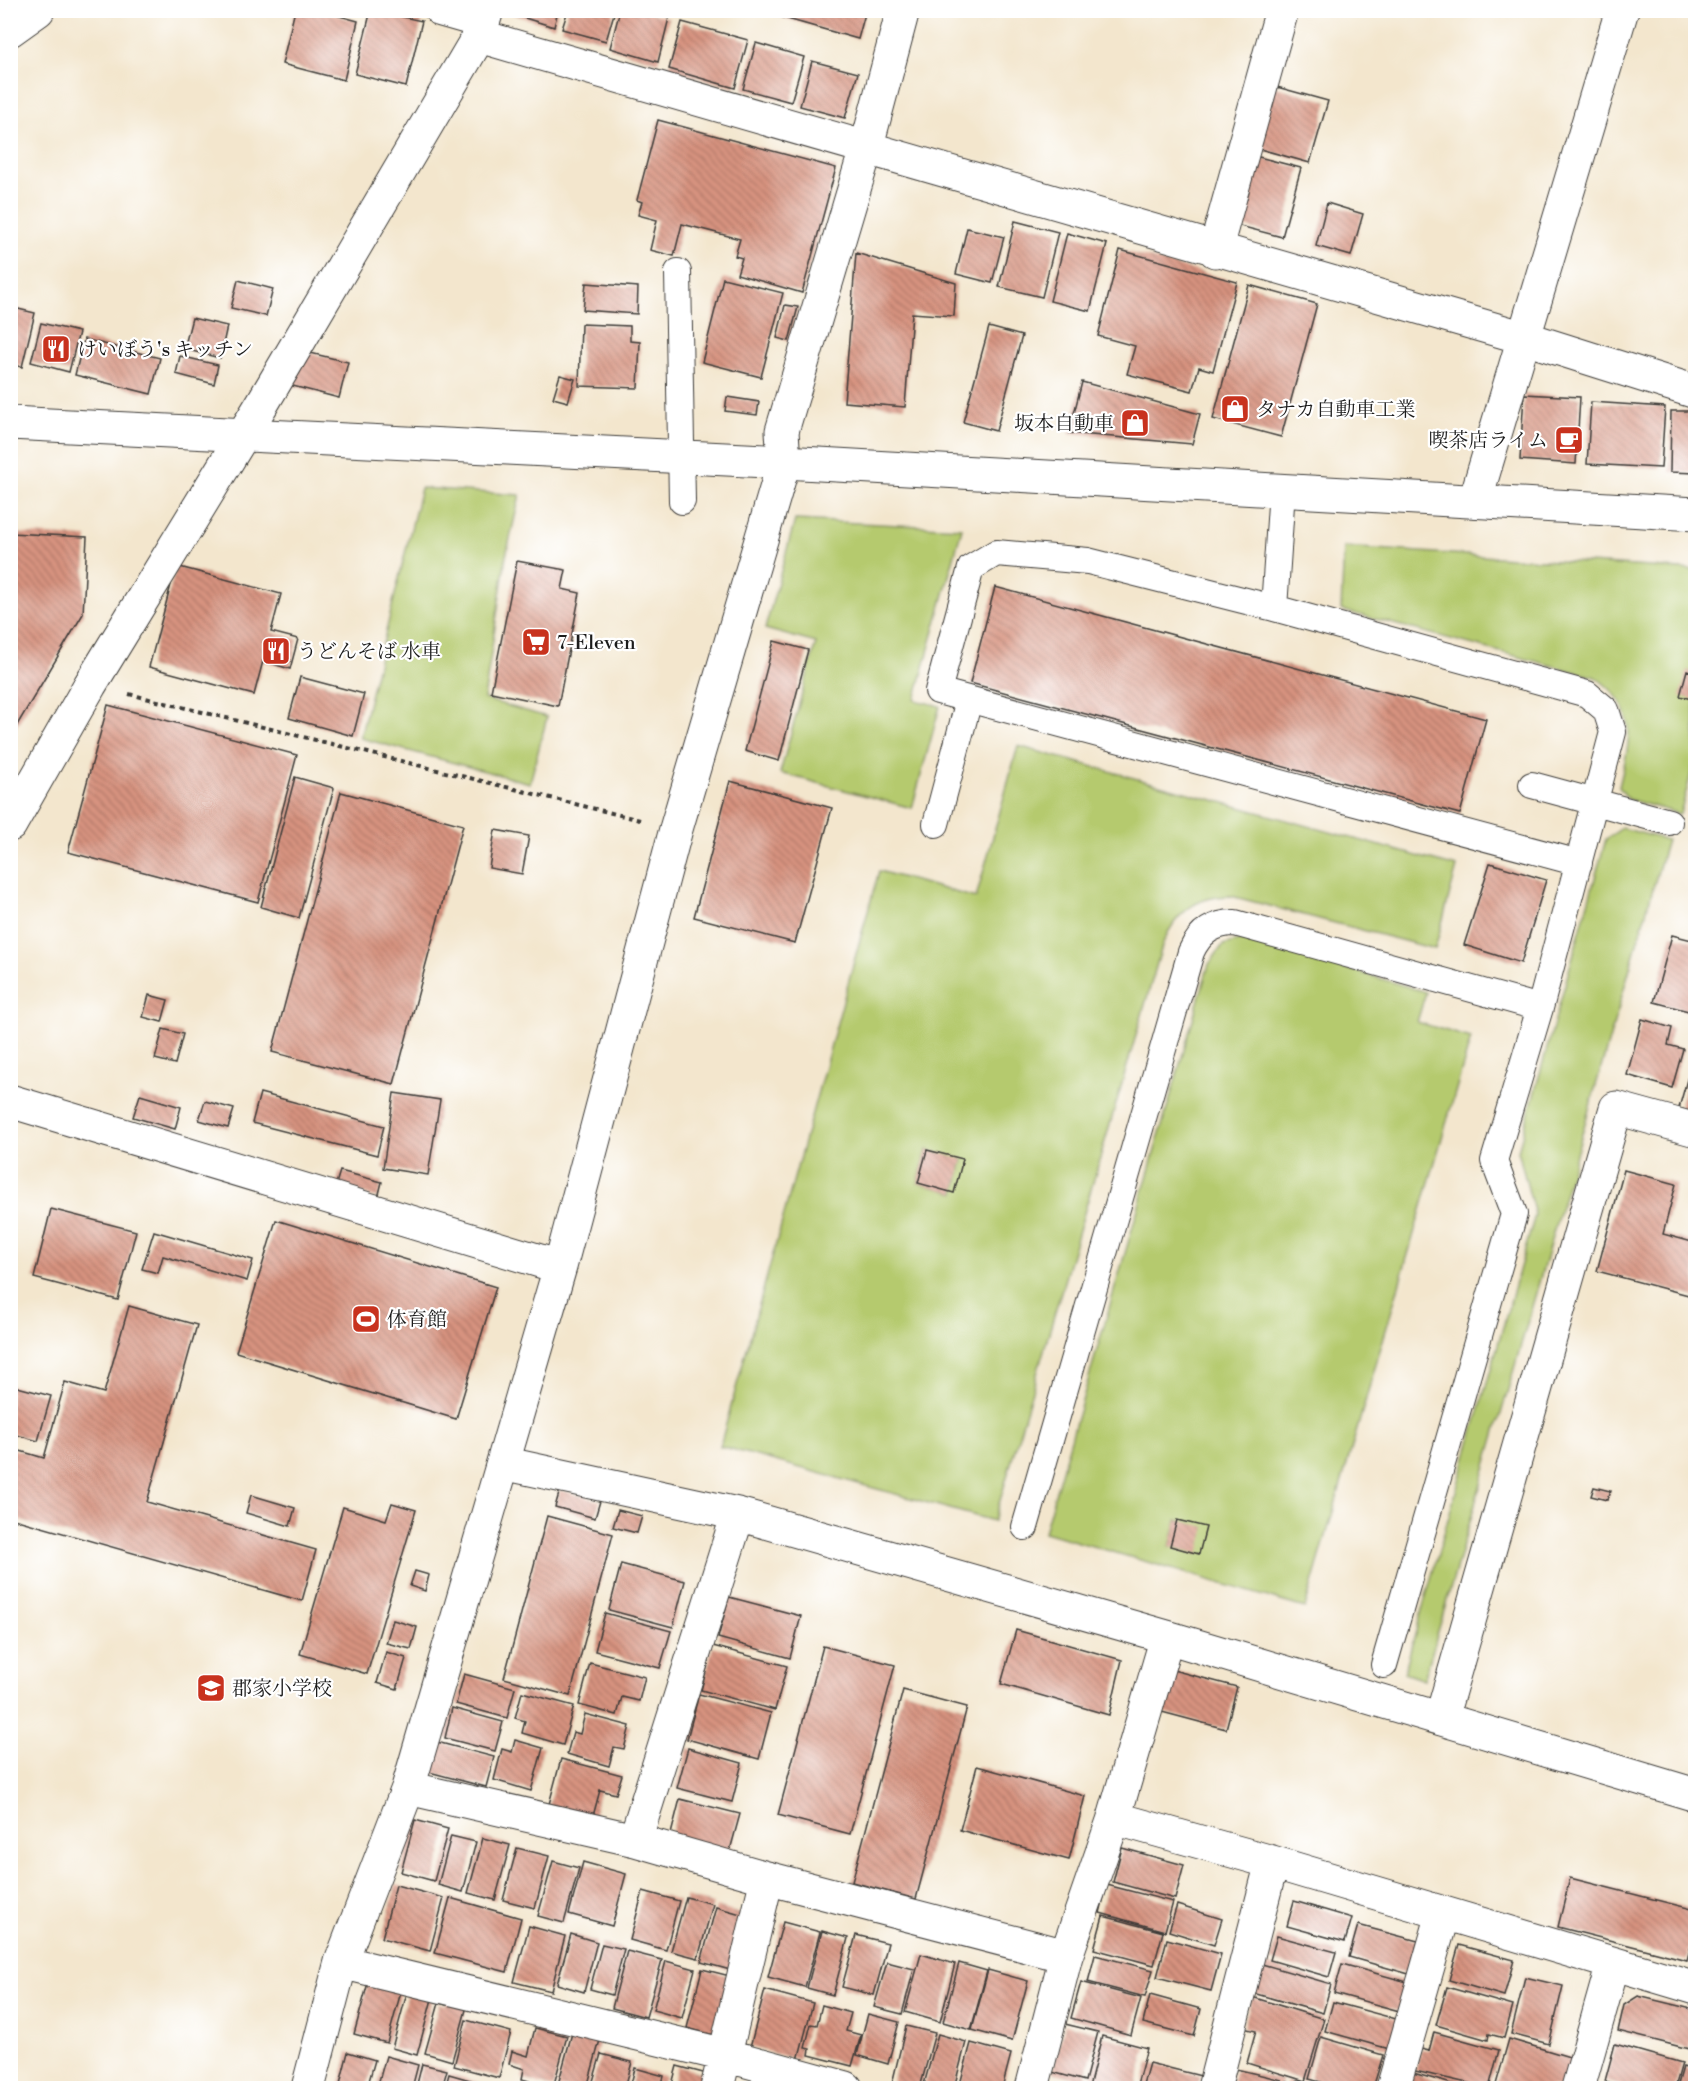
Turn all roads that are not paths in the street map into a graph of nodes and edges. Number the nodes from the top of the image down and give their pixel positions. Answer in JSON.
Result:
{"nodes":[{"id":1,"x":38,"y":10,"type":"edge"},
{"id":2,"x":441,"y":10,"type":"edge"},
{"id":3,"x":903,"y":10,"type":"edge"},
{"id":4,"x":1282,"y":10,"type":"edge"},
{"id":5,"x":1622,"y":10,"type":"edge"},
{"id":6,"x":483,"y":23,"type":"edge"},
{"id":7,"x":10,"y":30,"type":"edge"},
{"id":8,"x":866,"y":149,"type":"junction"},
{"id":9,"x":1215,"y":251,"type":"junction"},
{"id":10,"x":678,"y":272,"type":"dead end"},
{"id":11,"x":1525,"y":338,"type":"junction"},
{"id":12,"x":1695,"y":393,"type":"edge"},
{"id":13,"x":10,"y":423,"type":"edge"},
{"id":14,"x":243,"y":436,"type":"junction"},
{"id":15,"x":680,"y":456,"type":"junction"},
{"id":16,"x":783,"y":462,"type":"junction"},
{"id":17,"x":1282,"y":490,"type":"junction"},
{"id":18,"x":682,"y":501,"type":"dead end"},
{"id":19,"x":1475,"y":501,"type":"junction"},
{"id":20,"x":1695,"y":514,"type":"edge"},
{"id":21,"x":1274,"y":608,"type":"junction"},
{"id":22,"x":969,"y":700,"type":"junction"},
{"id":23,"x":1532,"y":785,"type":"dead end"},
{"id":24,"x":1595,"y":802,"type":"junction"},
{"id":25,"x":1670,"y":822,"type":"dead end"},
{"id":26,"x":936,"y":824,"type":"dead end"},
{"id":27,"x":10,"y":825,"type":"edge"},
{"id":28,"x":1579,"y":863,"type":"junction"},
{"id":29,"x":1540,"y":1008,"type":"junction"},
{"id":30,"x":10,"y":1101,"type":"edge"},
{"id":31,"x":1695,"y":1130,"type":"edge"},
{"id":32,"x":560,"y":1267,"type":"junction"},
{"id":33,"x":503,"y":1463,"type":"junction"},
{"id":34,"x":738,"y":1514,"type":"junction"},
{"id":35,"x":1025,"y":1527,"type":"dead end"},
{"id":36,"x":1167,"y":1637,"type":"junction"},
{"id":37,"x":1384,"y":1665,"type":"dead end"},
{"id":38,"x":1441,"y":1719,"type":"junction"},
{"id":39,"x":408,"y":1788,"type":"junction"},
{"id":40,"x":1695,"y":1795,"type":"edge"},
{"id":41,"x":1114,"y":1818,"type":"junction"},
{"id":42,"x":635,"y":1840,"type":"junction"},
{"id":43,"x":1272,"y":1862,"type":"junction"},
{"id":44,"x":767,"y":1878,"type":"junction"},
{"id":45,"x":1443,"y":1914,"type":"junction"},
{"id":46,"x":1066,"y":1956,"type":"junction"},
{"id":47,"x":341,"y":1962,"type":"junction"},
{"id":48,"x":1613,"y":1964,"type":"junction"},
{"id":49,"x":1695,"y":1988,"type":"edge"},
{"id":50,"x":725,"y":2055,"type":"junction"},
{"id":51,"x":308,"y":2088,"type":"edge"},
{"id":52,"x":717,"y":2088,"type":"edge"},
{"id":53,"x":846,"y":2088,"type":"edge"},
{"id":54,"x":1032,"y":2088,"type":"edge"},
{"id":55,"x":1214,"y":2088,"type":"edge"},
{"id":56,"x":1393,"y":2088,"type":"edge"},
{"id":57,"x":1578,"y":2088,"type":"edge"}],
"edges":[{"from":1,"to":7,"type":"street"},
{"from":2,"to":6,"type":"street"},
{"from":3,"to":8,"type":"street"},
{"from":4,"to":9,"type":"street"},
{"from":5,"to":11,"type":"street"},
{"from":6,"to":8,"type":"street"},
{"from":6,"to":14,"type":"street"},
{"from":8,"to":9,"type":"street"},
{"from":8,"to":16,"type":"street"},
{"from":9,"to":11,"type":"street"},
{"from":10,"to":15,"type":"lane"},
{"from":11,"to":12,"type":"street"},
{"from":11,"to":19,"type":"street"},
{"from":13,"to":14,"type":"street"},
{"from":14,"to":15,"type":"street"},
{"from":14,"to":27,"type":"street"},
{"from":15,"to":16,"type":"street"},
{"from":15,"to":18,"type":"lane"},
{"from":16,"to":17,"type":"street"},
{"from":16,"to":32,"type":"street"},
{"from":17,"to":19,"type":"street"},
{"from":17,"to":21,"type":"lane"},
{"from":19,"to":20,"type":"street"},
{"from":21,"to":22,"type":"lane"},
{"from":21,"to":24,"type":"lane"},
{"from":22,"to":26,"type":"lane"},
{"from":22,"to":28,"type":"lane"},
{"from":23,"to":24,"type":"lane"},
{"from":24,"to":25,"type":"lane"},
{"from":24,"to":28,"type":"lane"},
{"from":28,"to":29,"type":"lane"},
{"from":29,"to":35,"type":"lane"},
{"from":29,"to":37,"type":"lane"},
{"from":30,"to":32,"type":"street"},
{"from":31,"to":38,"type":"street"},
{"from":32,"to":33,"type":"street"},
{"from":33,"to":34,"type":"street"},
{"from":33,"to":39,"type":"street"},
{"from":34,"to":36,"type":"street"},
{"from":34,"to":42,"type":"street"},
{"from":36,"to":38,"type":"street"},
{"from":36,"to":41,"type":"street"},
{"from":38,"to":40,"type":"street"},
{"from":39,"to":42,"type":"street"},
{"from":39,"to":47,"type":"street"},
{"from":41,"to":43,"type":"street"},
{"from":41,"to":46,"type":"street"},
{"from":42,"to":44,"type":"street"},
{"from":43,"to":45,"type":"street"},
{"from":43,"to":55,"type":"street"},
{"from":44,"to":46,"type":"street"},
{"from":44,"to":50,"type":"street"},
{"from":45,"to":48,"type":"street"},
{"from":45,"to":56,"type":"street"},
{"from":46,"to":54,"type":"street"},
{"from":47,"to":50,"type":"street"},
{"from":47,"to":51,"type":"street"},
{"from":48,"to":49,"type":"street"},
{"from":48,"to":57,"type":"street"},
{"from":50,"to":52,"type":"street"},
{"from":50,"to":53,"type":"street"}]}
